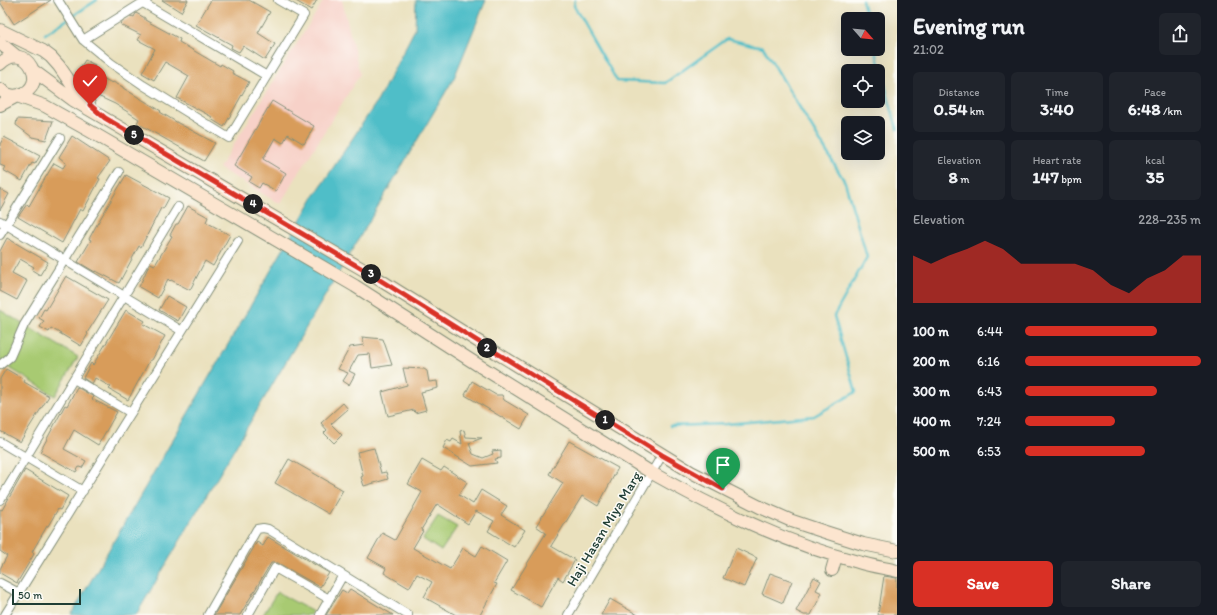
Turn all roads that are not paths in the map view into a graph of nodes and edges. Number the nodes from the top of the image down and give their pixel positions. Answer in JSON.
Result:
{"nodes":[{"id":1,"x":278,"y":0,"type":"edge"},
{"id":2,"x":145,"y":1,"type":"edge"},
{"id":3,"x":60,"y":2,"type":"edge"},
{"id":4,"x":0,"y":30,"type":"edge"},
{"id":5,"x":83,"y":40,"type":"junction"},
{"id":6,"x":0,"y":43,"type":"edge"},
{"id":7,"x":16,"y":56,"type":"junction"},
{"id":8,"x":0,"y":64,"type":"edge"},
{"id":9,"x":34,"y":71,"type":"junction"},
{"id":10,"x":267,"y":76,"type":"junction"},
{"id":11,"x":0,"y":89,"type":"edge"},
{"id":12,"x":17,"y":96,"type":"junction"},
{"id":13,"x":0,"y":105,"type":"edge"},
{"id":14,"x":105,"y":118,"type":"junction"},
{"id":15,"x":60,"y":138,"type":"dead end"},
{"id":16,"x":119,"y":172,"type":"dead end"},
{"id":17,"x":178,"y":207,"type":"dead end"},
{"id":18,"x":3,"y":223,"type":"edge"},
{"id":19,"x":0,"y":235,"type":"edge"},
{"id":20,"x":238,"y":242,"type":"dead end"},
{"id":21,"x":65,"y":260,"type":"junction"},
{"id":22,"x":124,"y":296,"type":"junction"},
{"id":23,"x":182,"y":331,"type":"junction"},
{"id":24,"x":0,"y":365,"type":"edge"},
{"id":25,"x":74,"y":379,"type":"junction"},
{"id":26,"x":131,"y":413,"type":"junction"},
{"id":27,"x":0,"y":442,"type":"edge"},
{"id":28,"x":662,"y":455,"type":"junction"},
{"id":29,"x":26,"y":457,"type":"junction"},
{"id":30,"x":652,"y":473,"type":"junction"},
{"id":31,"x":82,"y":491,"type":"junction"},
{"id":32,"x":0,"y":500,"type":"edge"},
{"id":33,"x":897,"y":551,"type":"edge"},
{"id":34,"x":836,"y":556,"type":"junction"},
{"id":35,"x":832,"y":570,"type":"dead end"},
{"id":36,"x":897,"y":571,"type":"edge"},
{"id":37,"x":343,"y":575,"type":"junction"},
{"id":38,"x":0,"y":583,"type":"edge"},
{"id":39,"x":19,"y":593,"type":"junction"},
{"id":40,"x":329,"y":599,"type":"junction"},
{"id":41,"x":5,"y":615,"type":"edge"},
{"id":42,"x":208,"y":615,"type":"edge"},
{"id":43,"x":248,"y":615,"type":"edge"},
{"id":44,"x":320,"y":615,"type":"edge"},
{"id":45,"x":408,"y":615,"type":"edge"},
{"id":46,"x":568,"y":615,"type":"edge"}],
"edges":[{"from":1,"to":10,"type":"street"},
{"from":2,"to":5,"type":"street"},
{"from":2,"to":10,"type":"street"},
{"from":3,"to":5,"type":"street"},
{"from":4,"to":14,"type":"main road"},
{"from":5,"to":10,"type":"street"},
{"from":6,"to":7,"type":"main road"},
{"from":7,"to":8,"type":"main road"},
{"from":7,"to":9,"type":"main road"},
{"from":9,"to":12,"type":"main road"},
{"from":9,"to":14,"type":"main road"},
{"from":11,"to":12,"type":"main road"},
{"from":12,"to":13,"type":"main road"},
{"from":12,"to":30,"type":"main road"},
{"from":14,"to":28,"type":"main road"},
{"from":15,"to":18,"type":"street"},
{"from":16,"to":21,"type":"street"},
{"from":17,"to":22,"type":"street"},
{"from":18,"to":19,"type":"street"},
{"from":18,"to":21,"type":"street"},
{"from":20,"to":23,"type":"street"},
{"from":21,"to":22,"type":"street"},
{"from":21,"to":24,"type":"street"},
{"from":22,"to":23,"type":"street"},
{"from":22,"to":25,"type":"street"},
{"from":23,"to":26,"type":"street"},
{"from":25,"to":26,"type":"street"},
{"from":25,"to":29,"type":"street"},
{"from":26,"to":31,"type":"street"},
{"from":27,"to":29,"type":"street"},
{"from":28,"to":30,"type":"street","name":"Haji Hasan Miya Marg"},
{"from":28,"to":33,"type":"main road"},
{"from":29,"to":31,"type":"street"},
{"from":29,"to":32,"type":"street"},
{"from":30,"to":34,"type":"main road"},
{"from":30,"to":46,"type":"street","name":"Haji Hasan Miya Marg"},
{"from":31,"to":39,"type":"street"},
{"from":34,"to":35,"type":"main road"},
{"from":34,"to":36,"type":"main road"},
{"from":37,"to":40,"type":"street"},
{"from":37,"to":42,"type":"street"},
{"from":37,"to":45,"type":"street"},
{"from":38,"to":39,"type":"street"},
{"from":39,"to":41,"type":"street"},
{"from":40,"to":43,"type":"street"},
{"from":40,"to":44,"type":"street"}]}
